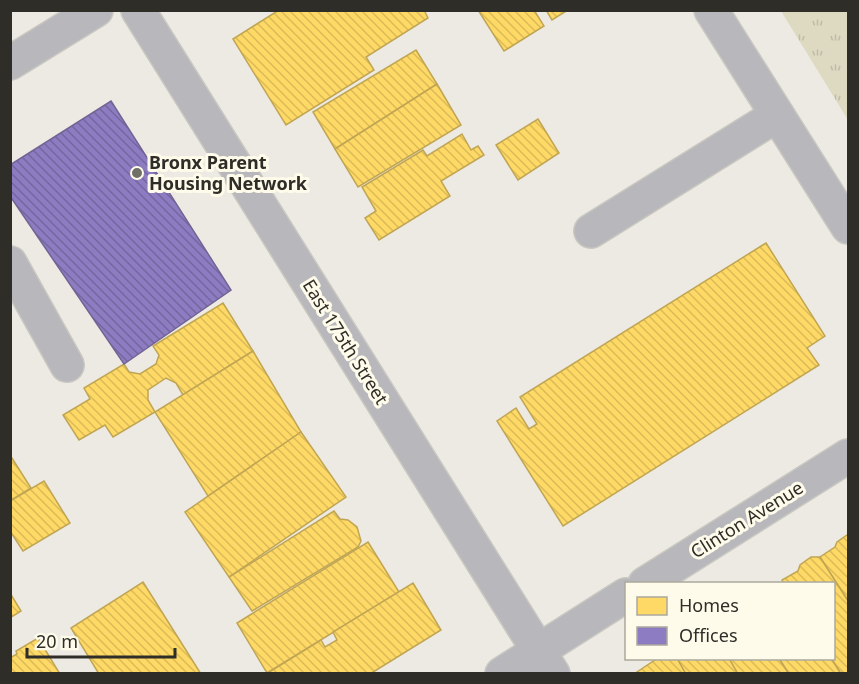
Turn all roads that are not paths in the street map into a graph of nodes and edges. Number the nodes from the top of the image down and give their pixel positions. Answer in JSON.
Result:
{"nodes":[{"id":1,"x":96,"y":10,"type":"edge"},
{"id":2,"x":138,"y":10,"type":"edge"},
{"id":3,"x":711,"y":10,"type":"edge"},
{"id":4,"x":10,"y":63,"type":"edge"},
{"id":5,"x":777,"y":115,"type":"junction"},
{"id":6,"x":849,"y":227,"type":"edge"},
{"id":7,"x":591,"y":231,"type":"dead end"},
{"id":8,"x":10,"y":263,"type":"edge"},
{"id":9,"x":67,"y":365,"type":"dead end"},
{"id":10,"x":849,"y":456,"type":"edge"},
{"id":11,"x":648,"y":582,"type":"edge"},
{"id":12,"x":625,"y":598,"type":"edge"},
{"id":13,"x":546,"y":662,"type":"edge"},
{"id":14,"x":502,"y":674,"type":"edge"}],
"edges":[{"from":1,"to":4,"type":"street"},
{"from":2,"to":13,"type":"street","name":"East 175th Street"},
{"from":3,"to":5,"type":"street"},
{"from":5,"to":6,"type":"street"},
{"from":5,"to":7,"type":"street"},
{"from":8,"to":9,"type":"street"},
{"from":10,"to":11,"type":"street","name":"Clinton Avenue"},
{"from":12,"to":13,"type":"street"},
{"from":13,"to":14,"type":"street"}]}
